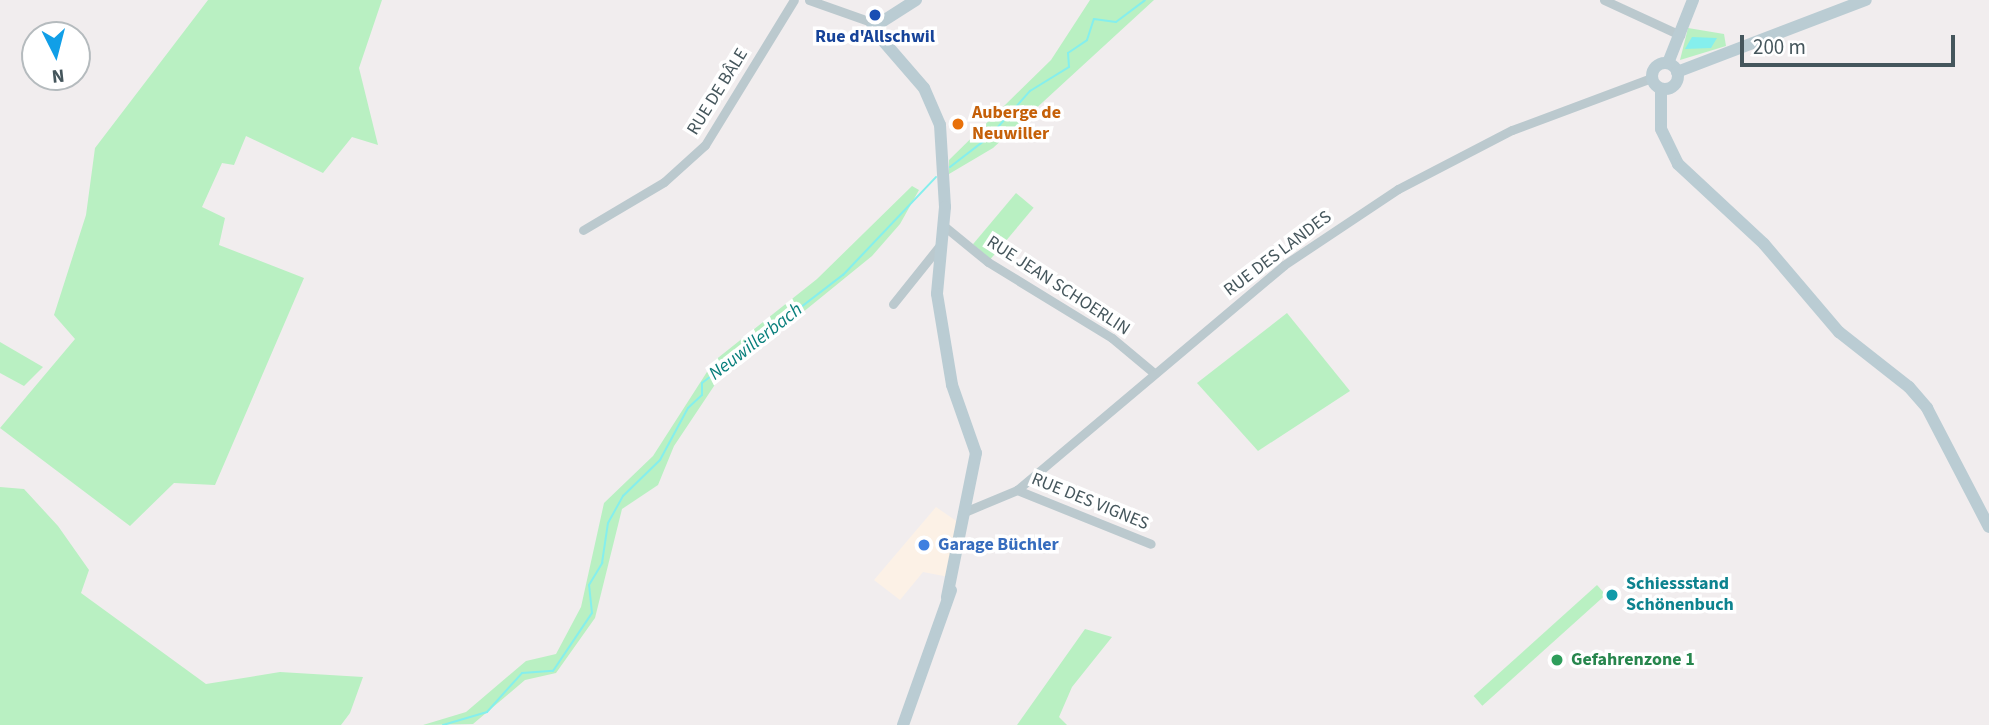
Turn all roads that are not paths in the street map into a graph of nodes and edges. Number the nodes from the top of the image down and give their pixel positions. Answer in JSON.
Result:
{"nodes":[{"id":1,"x":794,"y":0,"type":"edge"},
{"id":2,"x":809,"y":0,"type":"edge"},
{"id":3,"x":916,"y":0,"type":"edge"},
{"id":4,"x":1604,"y":0,"type":"edge"},
{"id":5,"x":1636,"y":0,"type":"edge"},
{"id":6,"x":1693,"y":0,"type":"edge"},
{"id":7,"x":1866,"y":0,"type":"edge"},
{"id":8,"x":1630,"y":11,"type":"junction"},
{"id":9,"x":874,"y":23,"type":"junction"},
{"id":10,"x":1680,"y":35,"type":"junction"},
{"id":11,"x":1673,"y":67,"type":"junction"},
{"id":12,"x":1651,"y":78,"type":"junction"},
{"id":13,"x":1661,"y":89,"type":"junction"},
{"id":14,"x":944,"y":226,"type":"junction"},
{"id":15,"x":583,"y":230,"type":"dead end"},
{"id":16,"x":941,"y":244,"type":"junction"},
{"id":17,"x":893,"y":304,"type":"dead end"},
{"id":18,"x":1154,"y":373,"type":"junction"},
{"id":19,"x":1017,"y":490,"type":"junction"},
{"id":20,"x":962,"y":513,"type":"junction"},
{"id":21,"x":1989,"y":527,"type":"edge"},
{"id":22,"x":1151,"y":544,"type":"dead end"},
{"id":23,"x":904,"y":725,"type":"edge"}],
"edges":[{"from":1,"to":15,"type":"street","name":"RUE DE BÂLE"},
{"from":2,"to":9,"type":"street"},
{"from":3,"to":9,"type":"street"},
{"from":4,"to":8,"type":"street"},
{"from":5,"to":8,"type":"street"},
{"from":6,"to":10,"type":"street"},
{"from":7,"to":11,"type":"street"},
{"from":8,"to":10,"type":"street"},
{"from":9,"to":14,"type":"street"},
{"from":10,"to":11,"type":"street"},
{"from":11,"to":12,"type":"street"},
{"from":11,"to":13,"type":"street"},
{"from":12,"to":13,"type":"street"},
{"from":12,"to":18,"type":"street","name":"RUE DES LANDES"},
{"from":13,"to":21,"type":"street"},
{"from":14,"to":16,"type":"street"},
{"from":14,"to":18,"type":"street","name":"RUE JEAN SCHOERLIN"},
{"from":16,"to":17,"type":"street"},
{"from":16,"to":20,"type":"street"},
{"from":18,"to":19,"type":"street","name":"RUE DES LANDES"},
{"from":19,"to":20,"type":"street","name":"RUE DES LANDES"},
{"from":19,"to":22,"type":"street","name":"RUE DES VIGNES"},
{"from":20,"to":23,"type":"street"}]}
